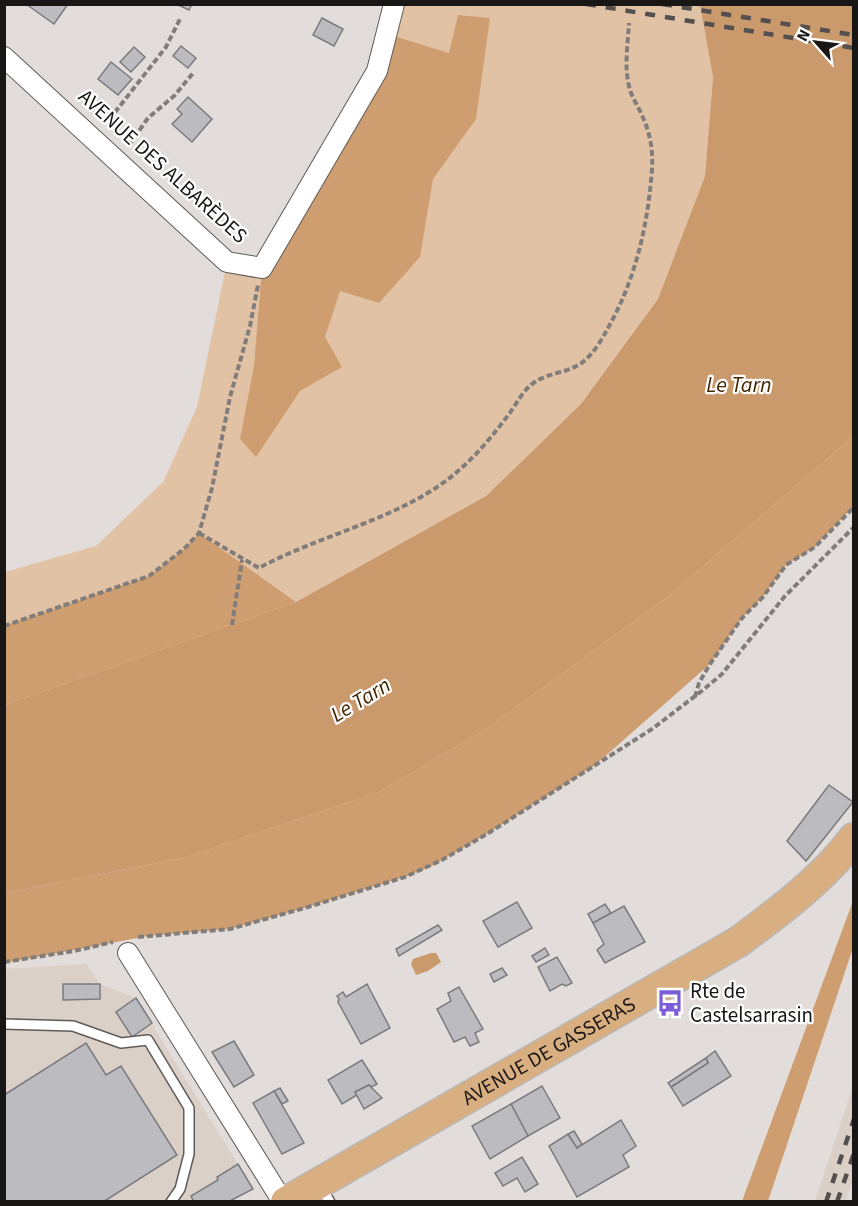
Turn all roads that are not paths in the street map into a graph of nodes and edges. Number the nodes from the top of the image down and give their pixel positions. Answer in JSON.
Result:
{"nodes":[{"id":1,"x":394,"y":4,"type":"edge"},
{"id":2,"x":4,"y":57,"type":"edge"},
{"id":3,"x":854,"y":838,"type":"edge"},
{"id":4,"x":124,"y":945,"type":"road end"},
{"id":5,"x":4,"y":1024,"type":"edge"},
{"id":6,"x":324,"y":1192,"type":"edge"},
{"id":7,"x":171,"y":1202,"type":"edge"},
{"id":8,"x":285,"y":1202,"type":"edge"}],
"edges":[{"from":1,"to":2,"type":"street","name":"AVENUE DES ALBARÈDES"},
{"from":3,"to":6,"type":"main road","name":"AVENUE DE GASSERAS"},
{"from":4,"to":8,"type":"street"},
{"from":5,"to":7,"type":"lane"},
{"from":6,"to":8,"type":"main road","name":"AVENUE DE GASSERAS"}]}
